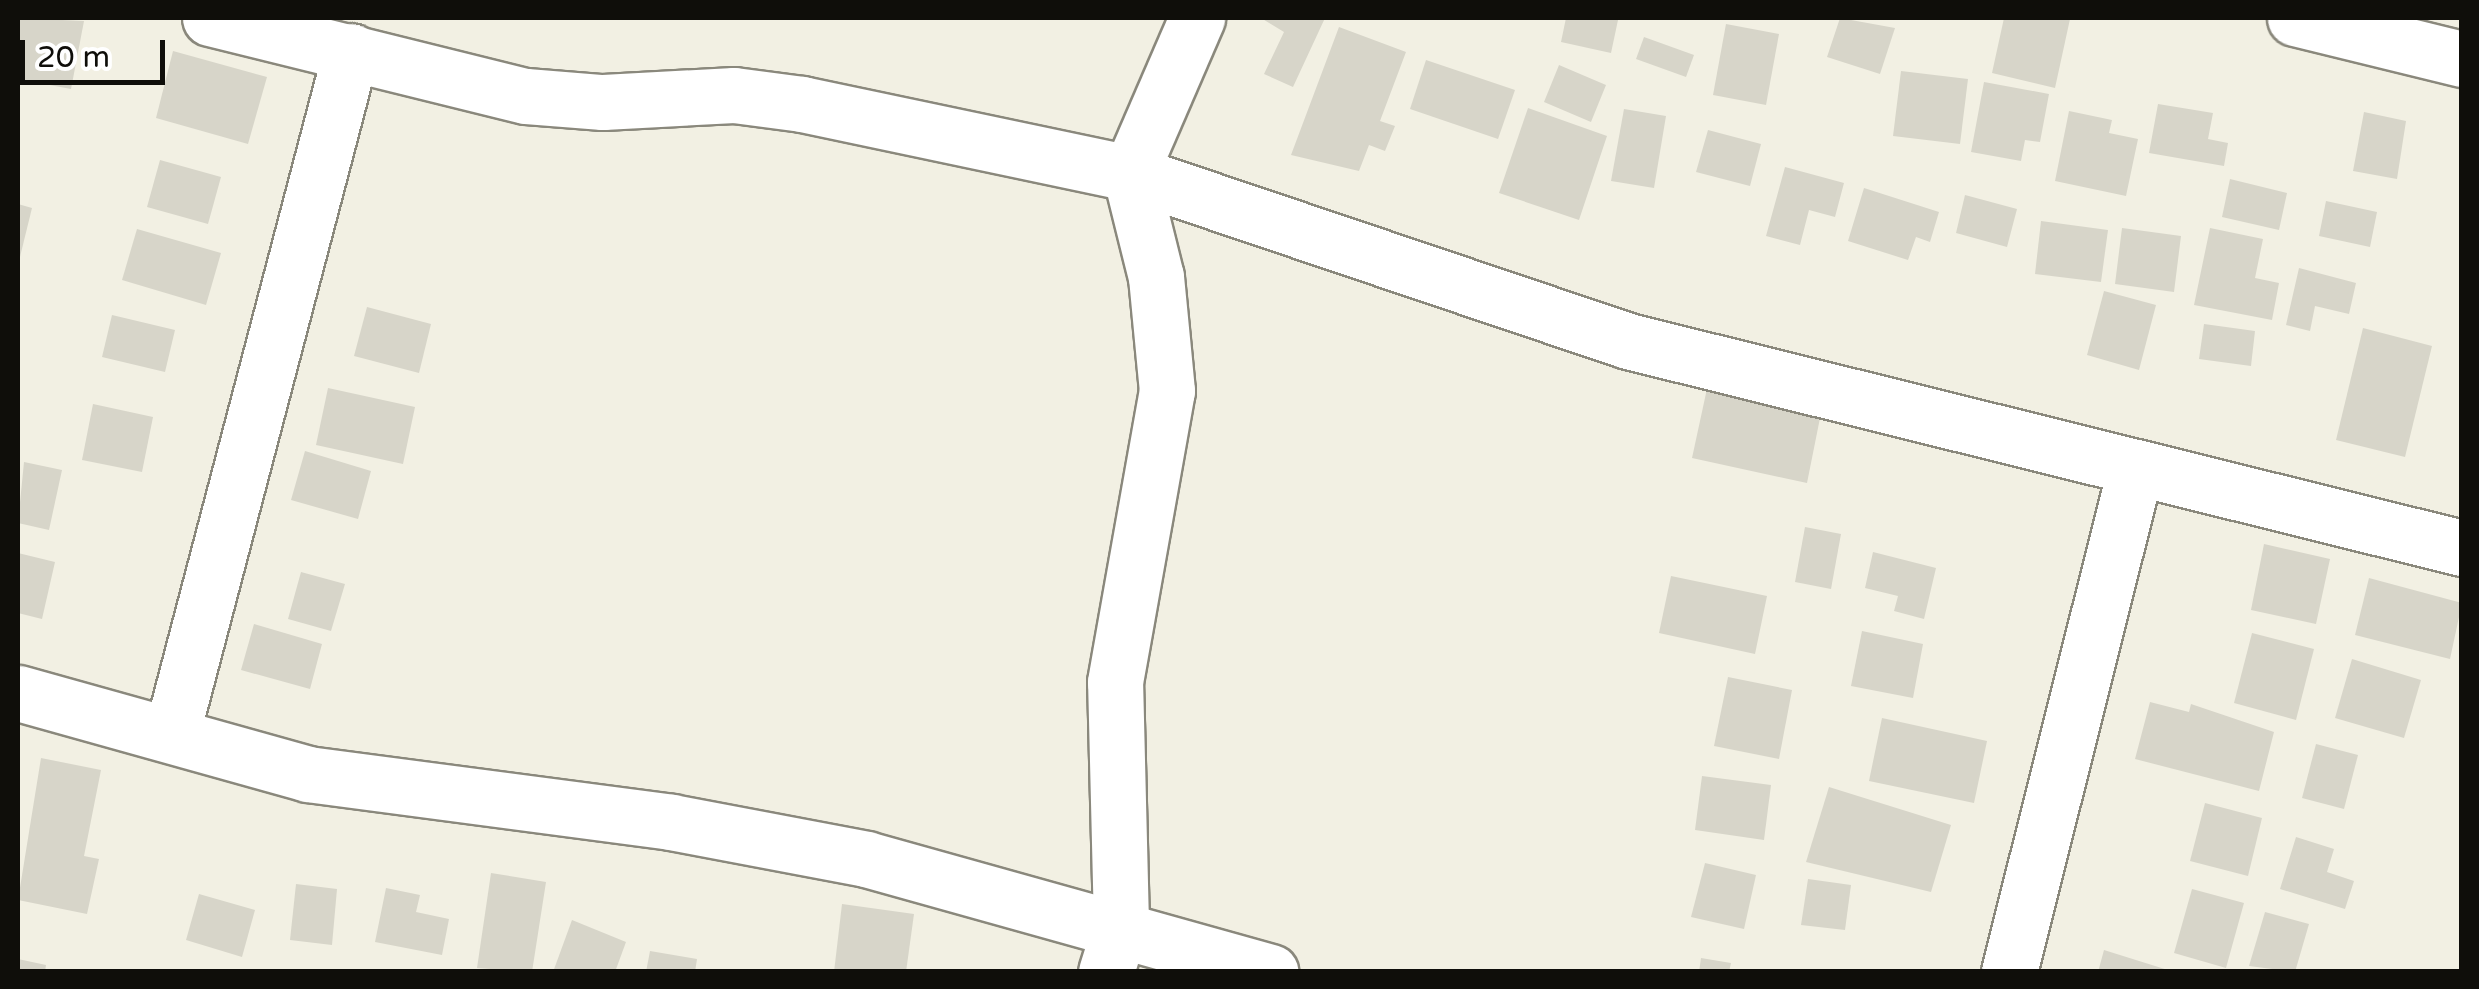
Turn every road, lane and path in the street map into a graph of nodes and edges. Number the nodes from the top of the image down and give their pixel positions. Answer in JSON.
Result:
{"nodes":[{"id":1,"x":210,"y":18,"type":"edge"},
{"id":2,"x":1197,"y":18,"type":"edge"},
{"id":3,"x":2295,"y":18,"type":"edge"},
{"id":4,"x":351,"y":51,"type":"junction"},
{"id":5,"x":2462,"y":60,"type":"edge"},
{"id":6,"x":1130,"y":173,"type":"junction"},
{"id":7,"x":2134,"y":470,"type":"junction"},
{"id":8,"x":2462,"y":548,"type":"edge"},
{"id":9,"x":18,"y":693,"type":"edge"},
{"id":10,"x":172,"y":732,"type":"junction"},
{"id":11,"x":1114,"y":948,"type":"edge"},
{"id":12,"x":1270,"y":972,"type":"edge"},
{"id":13,"x":2009,"y":972,"type":"edge"}],
"edges":[{"from":1,"to":4,"type":"street"},
{"from":2,"to":6,"type":"street"},
{"from":3,"to":5,"type":"street"},
{"from":4,"to":6,"type":"street"},
{"from":4,"to":10,"type":"street"},
{"from":6,"to":7,"type":"street"},
{"from":6,"to":11,"type":"street"},
{"from":7,"to":8,"type":"street"},
{"from":7,"to":13,"type":"street"},
{"from":9,"to":10,"type":"street"},
{"from":10,"to":11,"type":"street"},
{"from":11,"to":12,"type":"street"}]}
